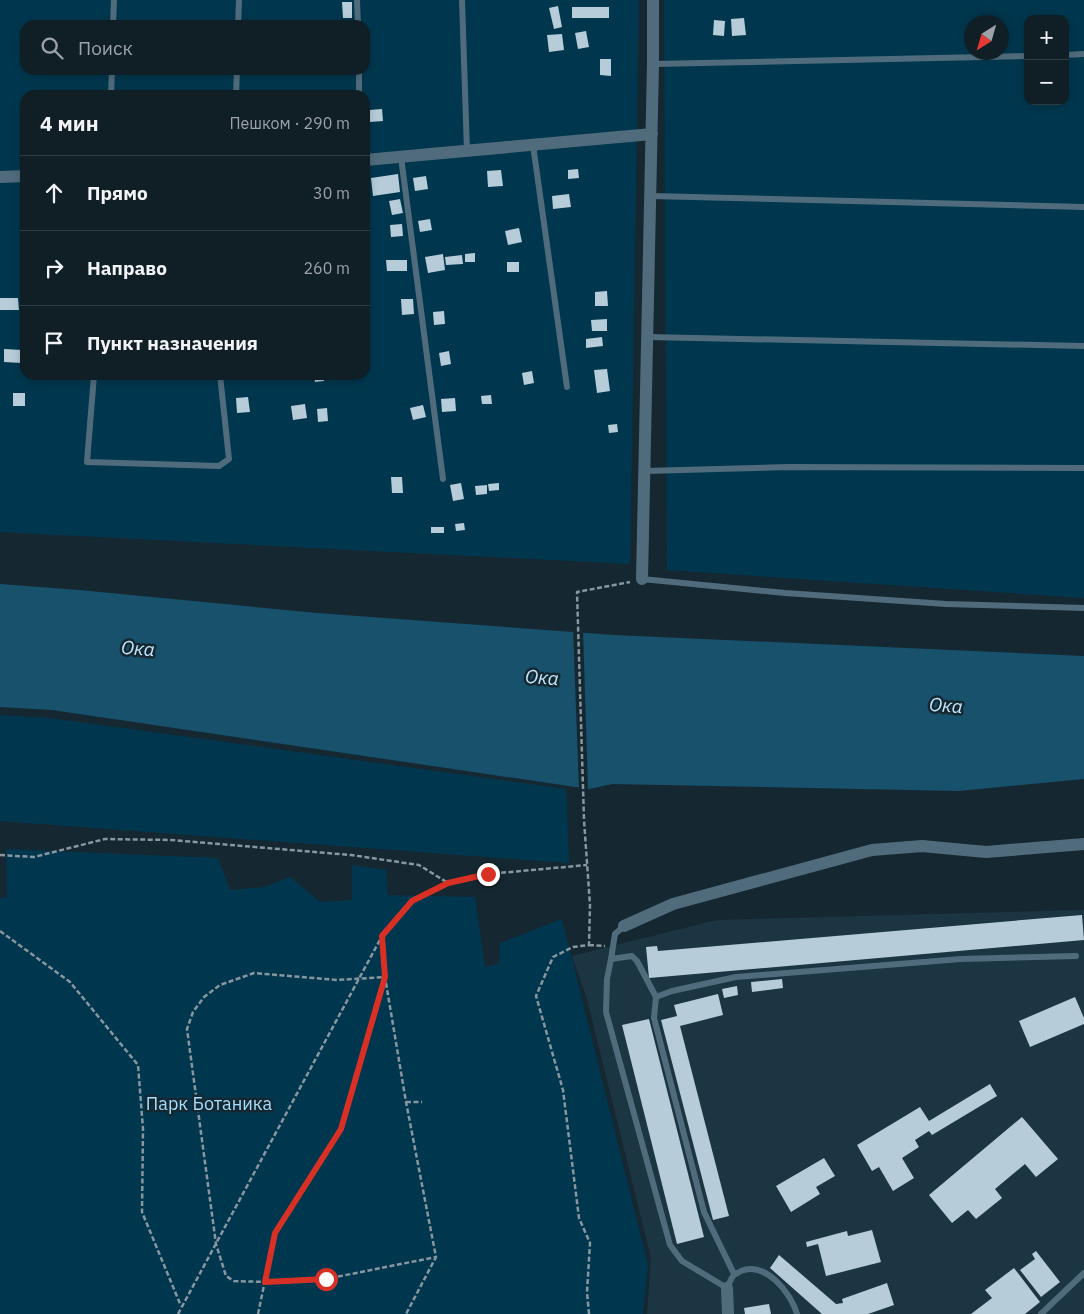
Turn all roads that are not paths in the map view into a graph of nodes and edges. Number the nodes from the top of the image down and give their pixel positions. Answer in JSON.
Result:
{"nodes":[{"id":1,"x":114,"y":0,"type":"edge"},
{"id":2,"x":238,"y":0,"type":"edge"},
{"id":3,"x":357,"y":0,"type":"edge"},
{"id":4,"x":462,"y":0,"type":"edge"},
{"id":5,"x":653,"y":0,"type":"edge"},
{"id":6,"x":113,"y":20,"type":"edge"},
{"id":7,"x":238,"y":20,"type":"edge"},
{"id":8,"x":358,"y":20,"type":"edge"},
{"id":9,"x":1084,"y":54,"type":"edge"},
{"id":10,"x":1069,"y":55,"type":"edge"},
{"id":11,"x":1024,"y":56,"type":"edge"},
{"id":12,"x":654,"y":64,"type":"junction"},
{"id":13,"x":112,"y":75,"type":"edge"},
{"id":14,"x":237,"y":75,"type":"edge"},
{"id":15,"x":359,"y":75,"type":"edge"},
{"id":16,"x":111,"y":90,"type":"edge"},
{"id":17,"x":236,"y":90,"type":"edge"},
{"id":18,"x":359,"y":90,"type":"edge"},
{"id":19,"x":652,"y":134,"type":"junction"},
{"id":20,"x":533,"y":145,"type":"junction"},
{"id":21,"x":466,"y":151,"type":"junction"},
{"id":22,"x":401,"y":157,"type":"junction"},
{"id":23,"x":370,"y":160,"type":"edge"},
{"id":24,"x":20,"y":176,"type":"edge"},
{"id":25,"x":0,"y":177,"type":"edge"},
{"id":26,"x":651,"y":196,"type":"junction"},
{"id":27,"x":1084,"y":208,"type":"edge"},
{"id":28,"x":648,"y":337,"type":"junction"},
{"id":29,"x":1084,"y":346,"type":"edge"},
{"id":30,"x":94,"y":380,"type":"edge"},
{"id":31,"x":221,"y":380,"type":"edge"},
{"id":32,"x":567,"y":387,"type":"dead end"},
{"id":33,"x":1084,"y":468,"type":"edge"},
{"id":34,"x":645,"y":471,"type":"junction"},
{"id":35,"x":443,"y":479,"type":"dead end"},
{"id":36,"x":642,"y":580,"type":"joint"},
{"id":37,"x":1084,"y":608,"type":"edge"},
{"id":38,"x":1084,"y":844,"type":"edge"},
{"id":39,"x":624,"y":926,"type":"joint"},
{"id":40,"x":1076,"y":956,"type":"dead end"},
{"id":41,"x":611,"y":959,"type":"junction"},
{"id":42,"x":656,"y":997,"type":"junction"},
{"id":43,"x":1084,"y":1273,"type":"edge"},
{"id":44,"x":734,"y":1274,"type":"junction"},
{"id":45,"x":726,"y":1288,"type":"junction"},
{"id":46,"x":728,"y":1314,"type":"edge"},
{"id":47,"x":797,"y":1314,"type":"edge"},
{"id":48,"x":1041,"y":1314,"type":"edge"}],
"edges":[{"from":1,"to":6,"type":"lane"},
{"from":2,"to":7,"type":"lane"},
{"from":3,"to":8,"type":"lane"},
{"from":4,"to":21,"type":"lane"},
{"from":5,"to":12,"type":"street"},
{"from":9,"to":10,"type":"lane"},
{"from":11,"to":12,"type":"lane"},
{"from":12,"to":19,"type":"street"},
{"from":13,"to":16,"type":"lane"},
{"from":14,"to":17,"type":"lane"},
{"from":15,"to":18,"type":"lane"},
{"from":19,"to":20,"type":"street"},
{"from":19,"to":26,"type":"street"},
{"from":20,"to":21,"type":"street"},
{"from":20,"to":32,"type":"lane"},
{"from":21,"to":22,"type":"street"},
{"from":22,"to":23,"type":"street"},
{"from":22,"to":35,"type":"lane"},
{"from":24,"to":25,"type":"street"},
{"from":26,"to":27,"type":"lane"},
{"from":26,"to":28,"type":"street"},
{"from":28,"to":29,"type":"lane"},
{"from":28,"to":34,"type":"street"},
{"from":30,"to":31,"type":"lane"},
{"from":33,"to":34,"type":"lane"},
{"from":34,"to":36,"type":"street"},
{"from":36,"to":37,"type":"lane"},
{"from":38,"to":39,"type":"street"},
{"from":39,"to":41,"type":"lane"},
{"from":40,"to":42,"type":"lane"},
{"from":41,"to":42,"type":"lane"},
{"from":41,"to":45,"type":"lane"},
{"from":42,"to":44,"type":"lane"},
{"from":43,"to":48,"type":"lane"},
{"from":44,"to":45,"type":"lane"},
{"from":44,"to":47,"type":"lane"},
{"from":45,"to":46,"type":"street"}]}
